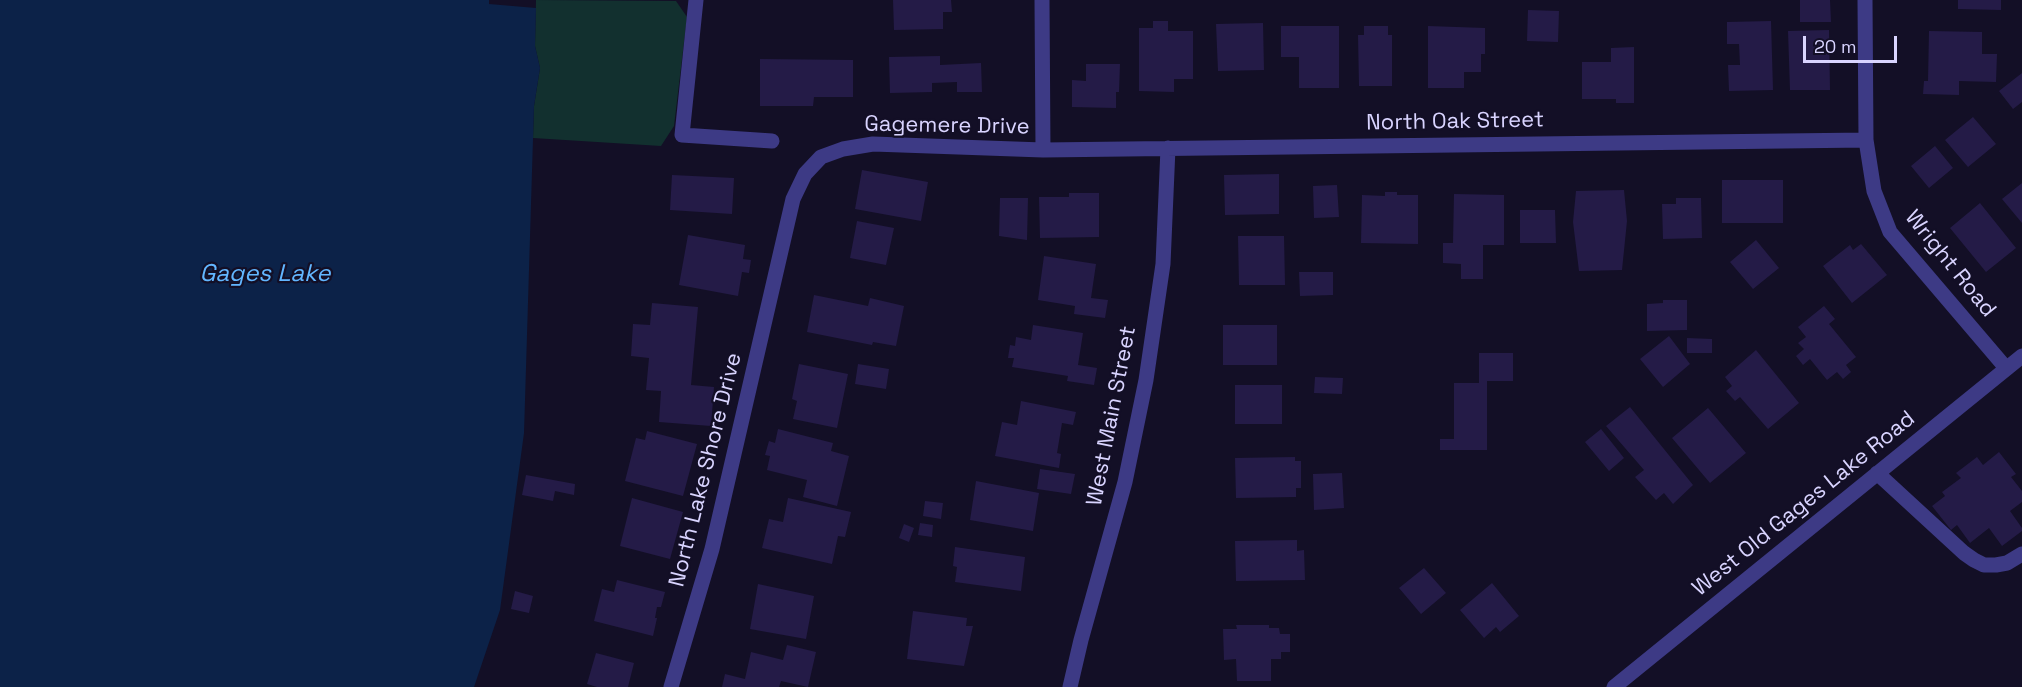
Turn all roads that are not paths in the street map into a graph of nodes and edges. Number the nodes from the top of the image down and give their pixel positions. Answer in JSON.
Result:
{"nodes":[{"id":1,"x":1042,"y":0,"type":"edge"},
{"id":2,"x":1865,"y":0,"type":"edge"},
{"id":3,"x":696,"y":4,"type":"edge"},
{"id":4,"x":1866,"y":140,"type":"junction"},
{"id":5,"x":772,"y":141,"type":"dead end"},
{"id":6,"x":1168,"y":148,"type":"junction"},
{"id":7,"x":1043,"y":150,"type":"junction"},
{"id":8,"x":763,"y":329,"type":"joint"},
{"id":9,"x":2022,"y":356,"type":"edge"},
{"id":10,"x":2006,"y":369,"type":"junction"},
{"id":11,"x":1877,"y":473,"type":"junction"},
{"id":12,"x":2022,"y":554,"type":"edge"},
{"id":13,"x":671,"y":687,"type":"edge"},
{"id":14,"x":1070,"y":687,"type":"edge"},
{"id":15,"x":1614,"y":687,"type":"edge"}],
"edges":[{"from":1,"to":7,"type":"street"},
{"from":2,"to":4,"type":"street","name":"Wright Road"},
{"from":3,"to":5,"type":"street"},
{"from":4,"to":6,"type":"street","name":"North Oak Street"},
{"from":4,"to":10,"type":"street","name":"Wright Road"},
{"from":6,"to":7,"type":"street","name":"North Oak Street"},
{"from":6,"to":14,"type":"street","name":"West Main Street"},
{"from":7,"to":8,"type":"street","name":"Gagemere Drive"},
{"from":8,"to":13,"type":"street","name":"North Lake Shore Drive"},
{"from":9,"to":10,"type":"street","name":"West Old Gages Lake Road"},
{"from":10,"to":11,"type":"street","name":"West Old Gages Lake Road"},
{"from":11,"to":12,"type":"street"},
{"from":11,"to":15,"type":"street","name":"West Old Gages Lake Road"}]}
